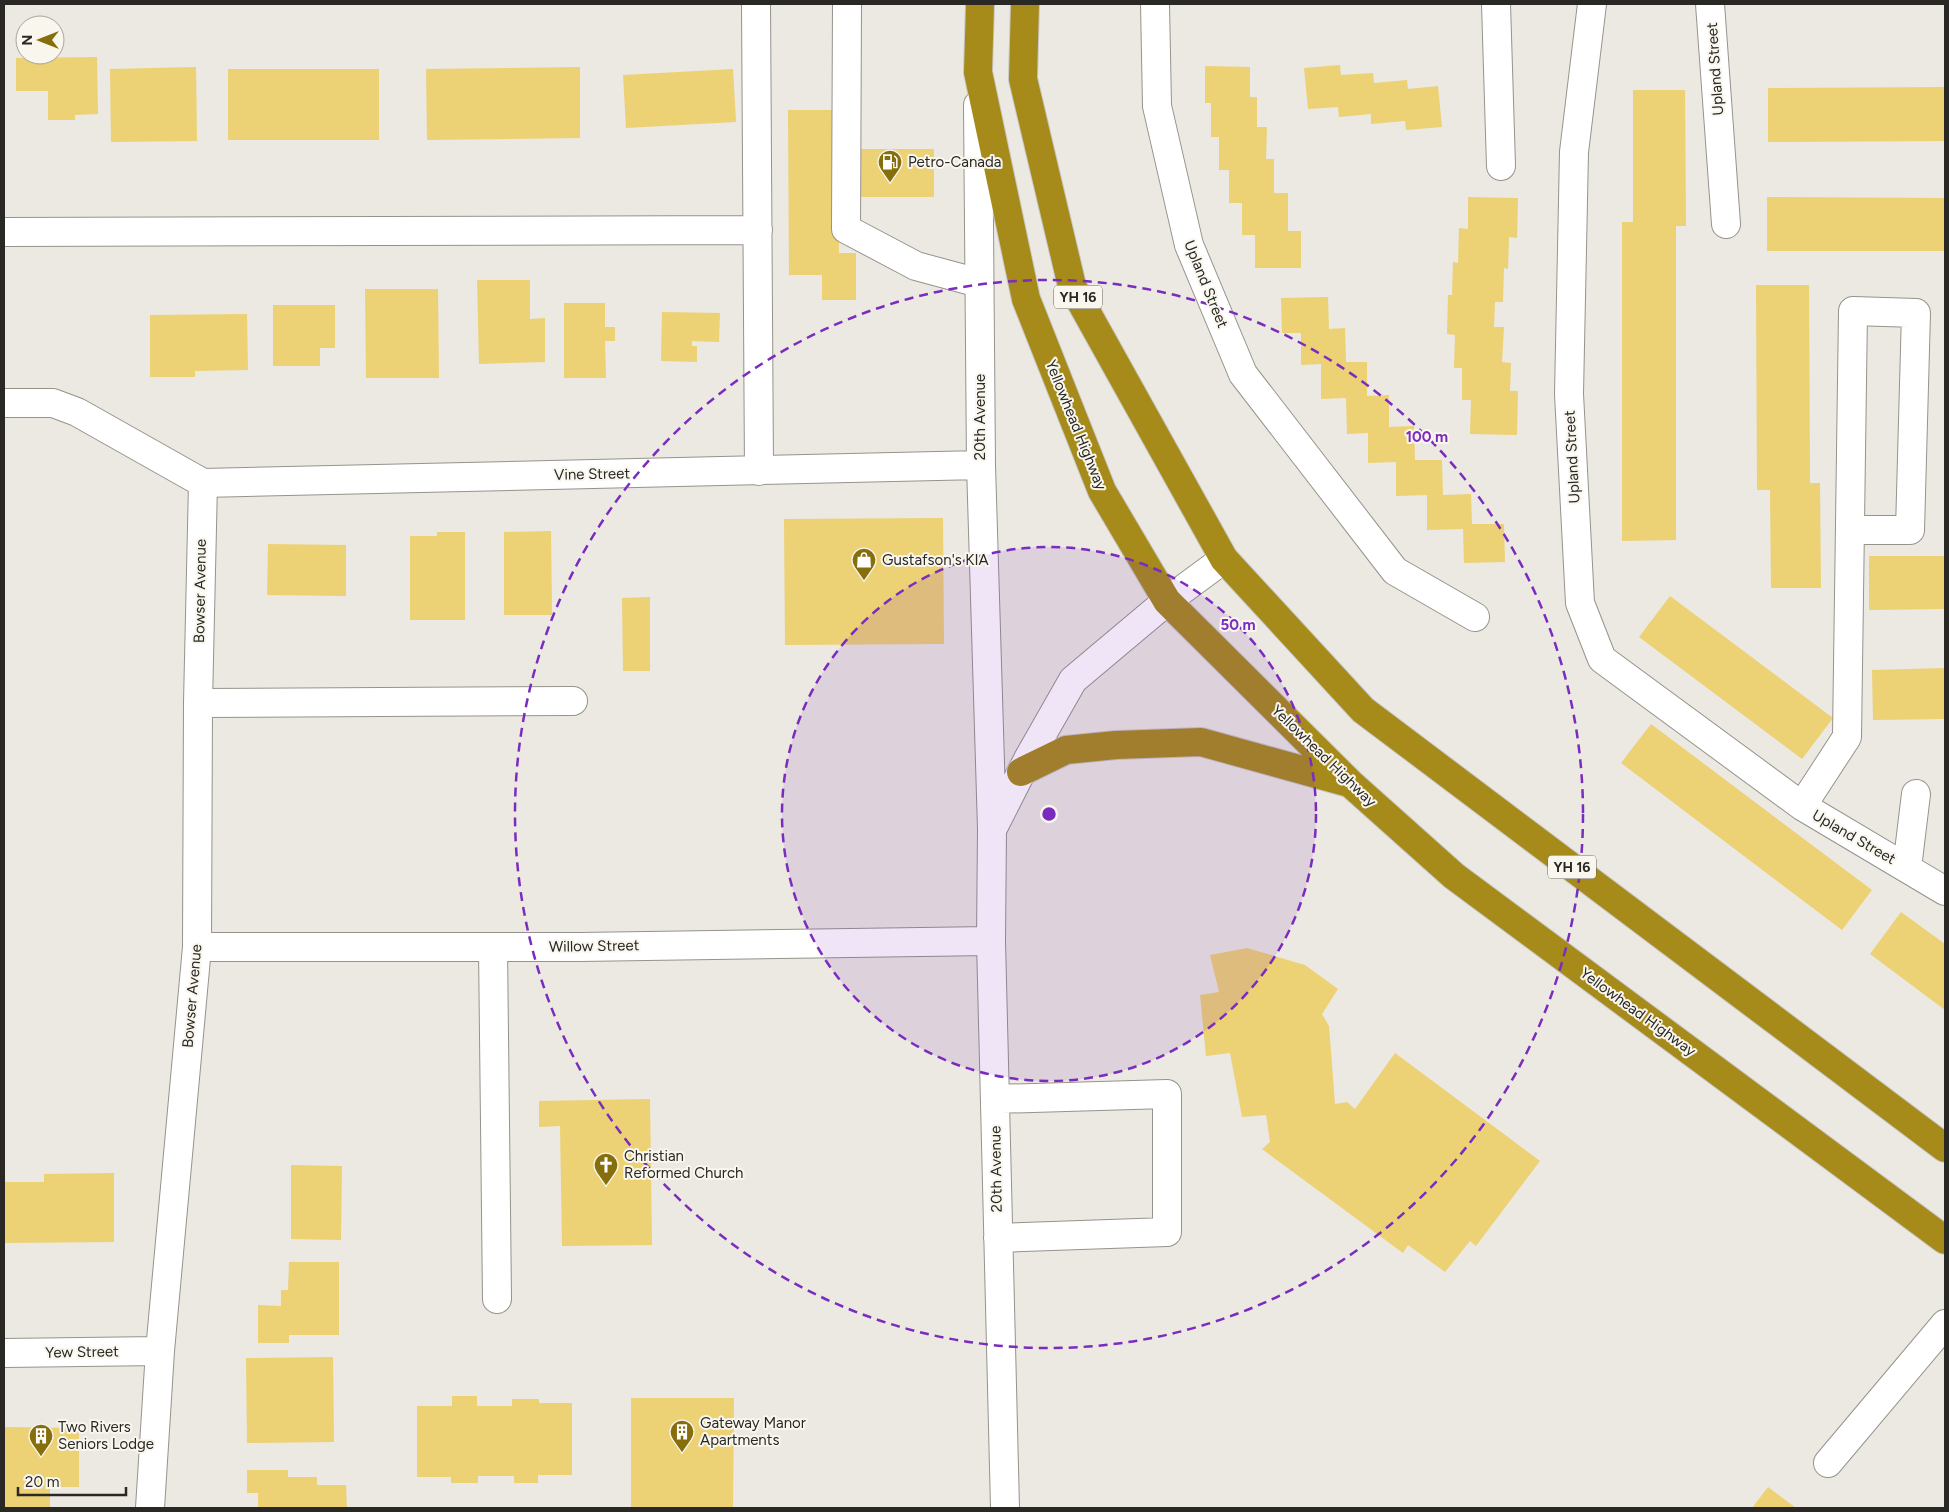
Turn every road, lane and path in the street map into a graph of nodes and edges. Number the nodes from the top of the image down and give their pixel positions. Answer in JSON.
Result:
{"nodes":[{"id":1,"x":756,"y":4,"type":"edge"},
{"id":2,"x":847,"y":4,"type":"edge"},
{"id":3,"x":980,"y":4,"type":"edge"},
{"id":4,"x":1025,"y":4,"type":"edge"},
{"id":5,"x":1155,"y":4,"type":"edge"},
{"id":6,"x":1496,"y":4,"type":"edge"},
{"id":7,"x":1592,"y":4,"type":"edge"},
{"id":8,"x":1710,"y":4,"type":"edge"},
{"id":9,"x":978,"y":72,"type":"junction"},
{"id":10,"x":1500,"y":166,"type":"dead end"},
{"id":11,"x":1726,"y":224,"type":"dead end"},
{"id":12,"x":758,"y":230,"type":"junction"},
{"id":13,"x":4,"y":232,"type":"edge"},
{"id":14,"x":979,"y":283,"type":"junction"},
{"id":15,"x":4,"y":403,"type":"edge"},
{"id":16,"x":981,"y":465,"type":"junction"},
{"id":17,"x":759,"y":471,"type":"junction"},
{"id":18,"x":202,"y":483,"type":"junction"},
{"id":19,"x":1850,"y":530,"type":"junction"},
{"id":20,"x":1224,"y":559,"type":"junction"},
{"id":21,"x":1167,"y":601,"type":"junction"},
{"id":22,"x":1475,"y":617,"type":"dead end"},
{"id":23,"x":573,"y":702,"type":"dead end"},
{"id":24,"x":198,"y":703,"type":"junction"},
{"id":25,"x":1021,"y":772,"type":"junction"},
{"id":26,"x":1351,"y":784,"type":"junction"},
{"id":27,"x":1916,"y":794,"type":"dead end"},
{"id":28,"x":1802,"y":806,"type":"junction"},
{"id":29,"x":992,"y":829,"type":"junction"},
{"id":30,"x":1907,"y":868,"type":"junction"},
{"id":31,"x":1945,"y":891,"type":"edge"},
{"id":32,"x":991,"y":941,"type":"junction"},
{"id":33,"x":197,"y":947,"type":"junction"},
{"id":34,"x":493,"y":947,"type":"junction"},
{"id":35,"x":995,"y":1099,"type":"junction"},
{"id":36,"x":1945,"y":1148,"type":"edge"},
{"id":37,"x":998,"y":1238,"type":"junction"},
{"id":38,"x":1945,"y":1240,"type":"edge"},
{"id":39,"x":497,"y":1299,"type":"dead end"},
{"id":40,"x":1945,"y":1324,"type":"edge"},
{"id":41,"x":160,"y":1351,"type":"junction"},
{"id":42,"x":4,"y":1353,"type":"edge"},
{"id":43,"x":1828,"y":1463,"type":"dead end"},
{"id":44,"x":150,"y":1508,"type":"edge"},
{"id":45,"x":1005,"y":1508,"type":"edge"}],
"edges":[{"from":1,"to":12,"type":"street"},
{"from":2,"to":14,"type":"street"},
{"from":3,"to":9,"type":"highway","name":"20th Avenue"},
{"from":4,"to":20,"type":"highway","number":"YH 16"},
{"from":5,"to":22,"type":"street","name":"Upland Street"},
{"from":6,"to":10,"type":"street"},
{"from":7,"to":28,"type":"street","name":"Upland Street"},
{"from":8,"to":11,"type":"street","name":"Upland Street"},
{"from":9,"to":14,"type":"street","name":"20th Avenue"},
{"from":9,"to":21,"type":"highway","name":"Yellowhead Highway"},
{"from":12,"to":13,"type":"street"},
{"from":12,"to":17,"type":"street"},
{"from":14,"to":16,"type":"street","name":"20th Avenue"},
{"from":15,"to":18,"type":"street"},
{"from":16,"to":17,"type":"street","name":"Vine Street"},
{"from":16,"to":29,"type":"street","name":"20th Avenue"},
{"from":17,"to":18,"type":"street","name":"Vine Street"},
{"from":18,"to":24,"type":"street","name":"Bowser Avenue"},
{"from":19,"to":19,"type":"street","name":"Upland Street"},
{"from":19,"to":28,"type":"street","name":"Upland Street"},
{"from":20,"to":21,"type":"street","name":"20th Avenue"},
{"from":20,"to":36,"type":"highway","number":"YH 16"},
{"from":21,"to":25,"type":"street","name":"20th Avenue"},
{"from":21,"to":26,"type":"highway","name":"Yellowhead Highway"},
{"from":23,"to":24,"type":"street"},
{"from":24,"to":33,"type":"street","name":"Bowser Avenue"},
{"from":25,"to":26,"type":"highway"},
{"from":25,"to":29,"type":"street","name":"20th Avenue"},
{"from":26,"to":38,"type":"highway","name":"Yellowhead Highway"},
{"from":27,"to":30,"type":"street","name":"Upland Street"},
{"from":28,"to":30,"type":"street","name":"Upland Street"},
{"from":29,"to":32,"type":"street","name":"20th Avenue"},
{"from":30,"to":31,"type":"street","name":"Upland Street"},
{"from":32,"to":34,"type":"street","name":"Willow Street"},
{"from":32,"to":35,"type":"street","name":"20th Avenue"},
{"from":33,"to":34,"type":"street","name":"Willow Street"},
{"from":33,"to":41,"type":"street","name":"Bowser Avenue"},
{"from":34,"to":39,"type":"street"},
{"from":35,"to":37,"type":"street","name":"20th Avenue"},
{"from":35,"to":37,"type":"street"},
{"from":37,"to":45,"type":"street","name":"20th Avenue"},
{"from":40,"to":43,"type":"street"},
{"from":41,"to":42,"type":"street","name":"Yew Street"},
{"from":41,"to":44,"type":"street","name":"Bowser Avenue"}]}
